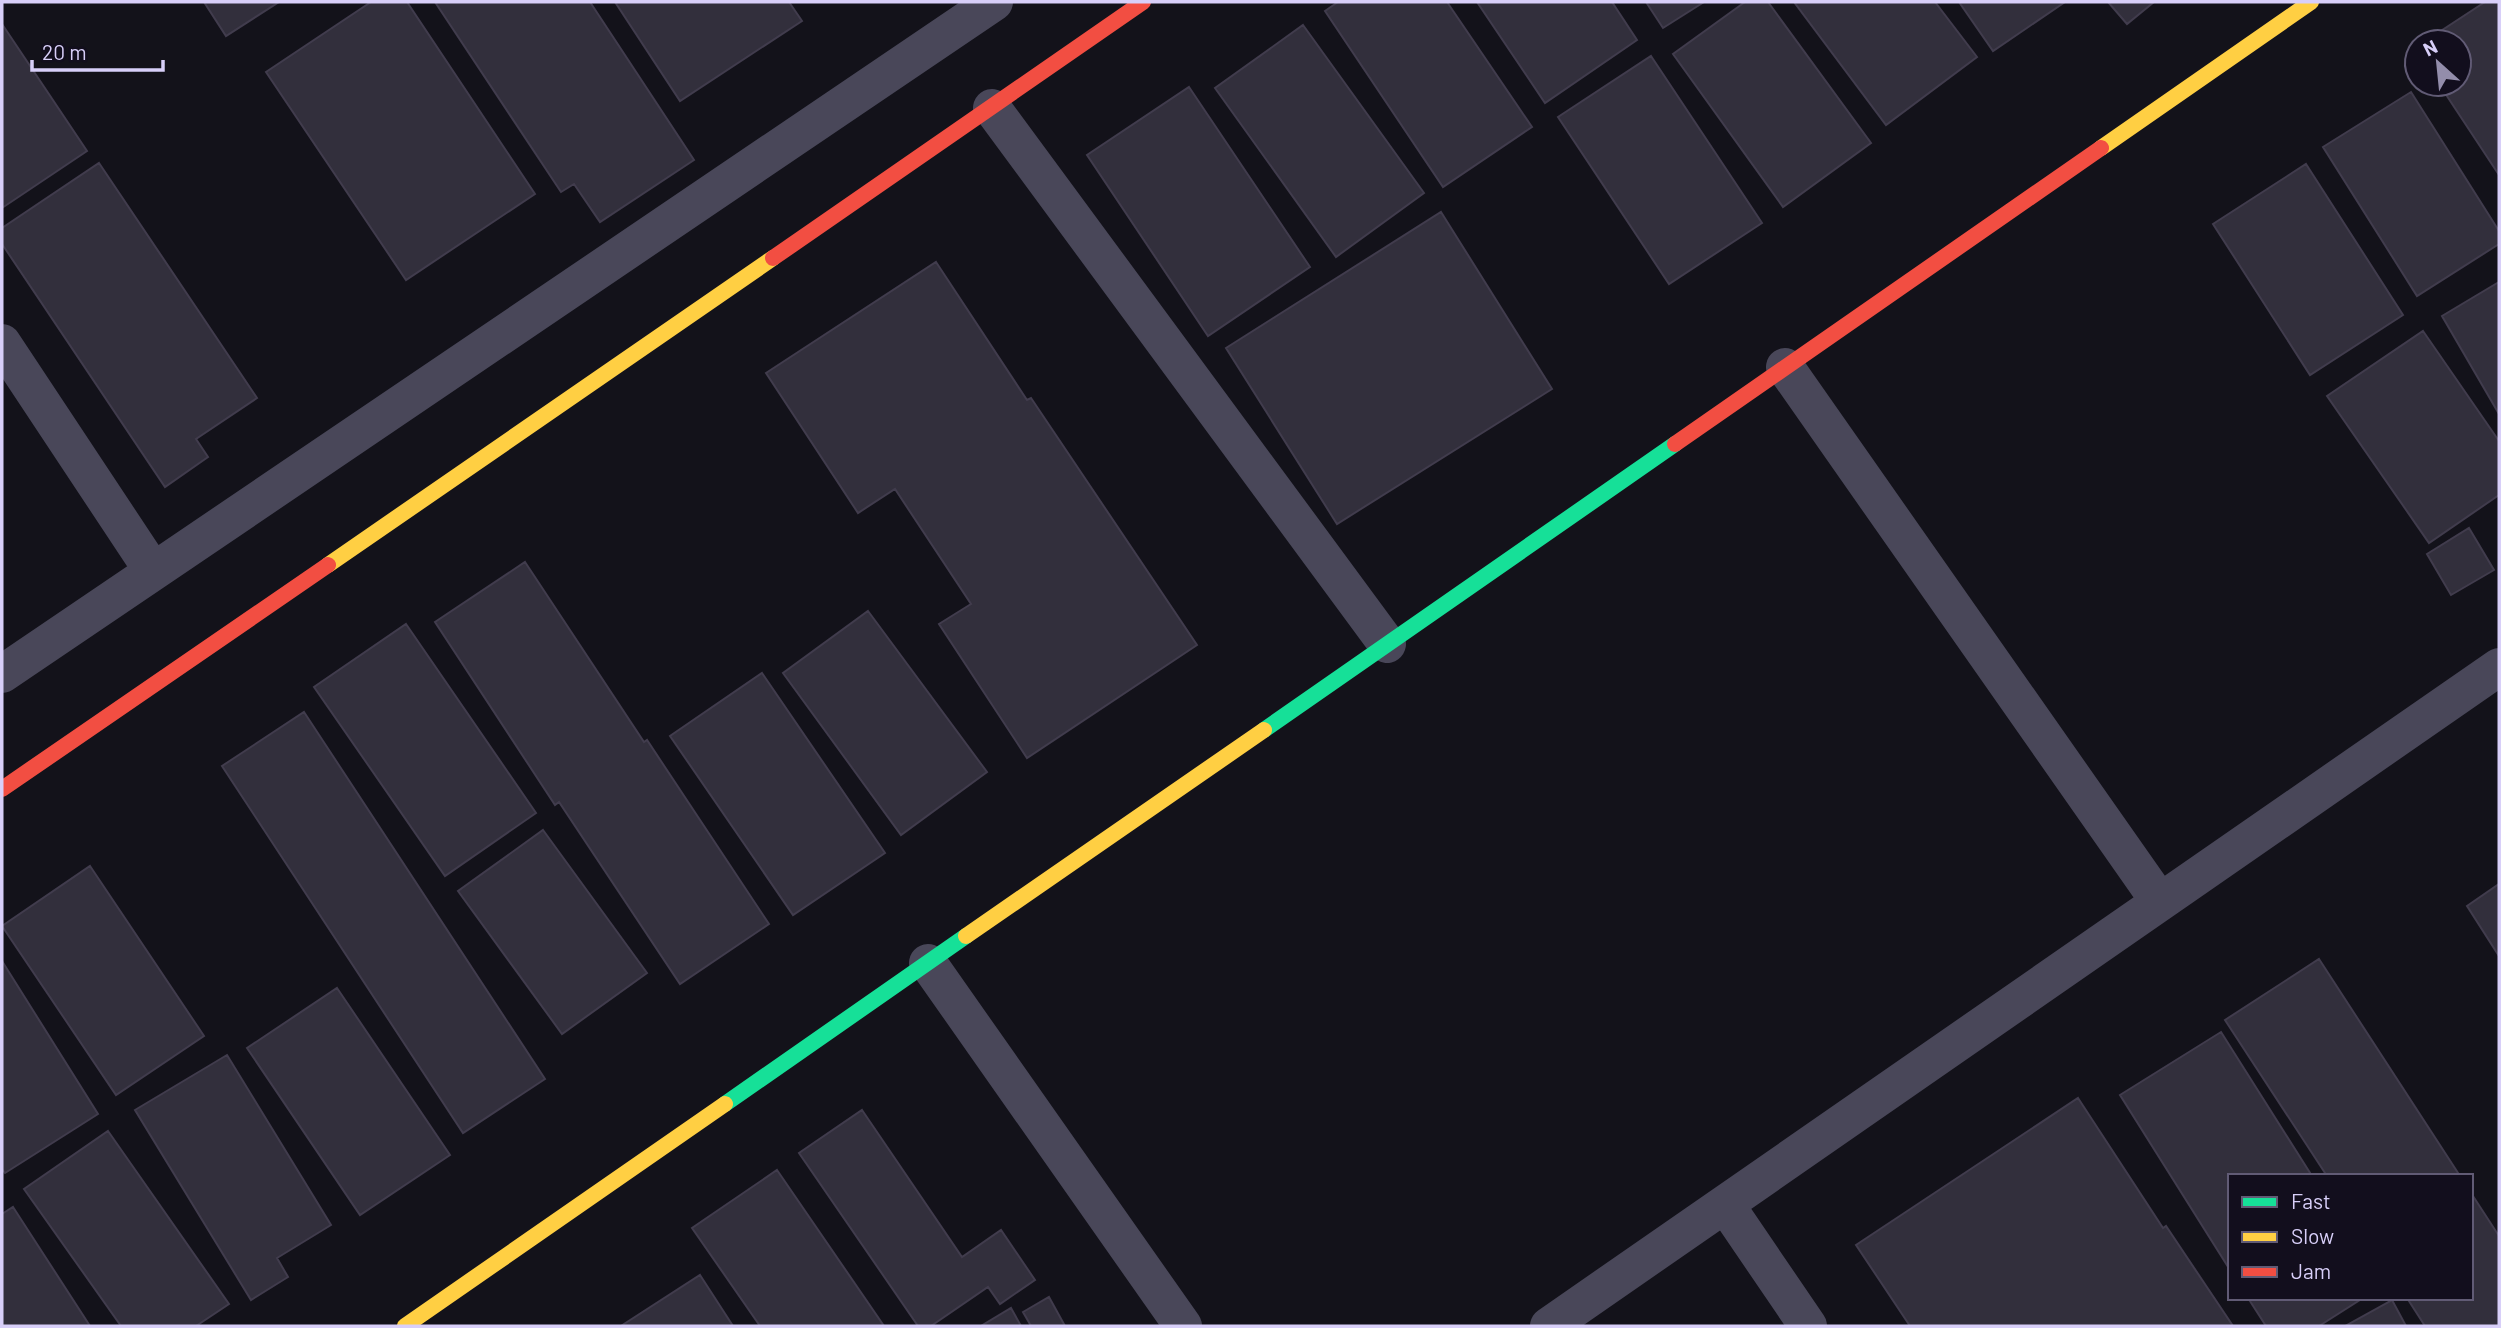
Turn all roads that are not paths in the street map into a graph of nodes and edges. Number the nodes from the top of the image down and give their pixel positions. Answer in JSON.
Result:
{"nodes":[{"id":1,"x":994,"y":2,"type":"edge"},
{"id":2,"x":1143,"y":2,"type":"edge"},
{"id":3,"x":2311,"y":2,"type":"edge"},
{"id":4,"x":992,"y":108,"type":"junction"},
{"id":5,"x":2,"y":343,"type":"edge"},
{"id":6,"x":1785,"y":367,"type":"junction"},
{"id":7,"x":153,"y":571,"type":"junction"},
{"id":8,"x":1387,"y":644,"type":"junction"},
{"id":9,"x":2499,"y":667,"type":"edge"},
{"id":10,"x":2,"y":674,"type":"edge"},
{"id":11,"x":2,"y":789,"type":"edge"},
{"id":12,"x":2160,"y":902,"type":"junction"},
{"id":13,"x":928,"y":963,"type":"junction"},
{"id":14,"x":1724,"y":1204,"type":"junction"},
{"id":15,"x":405,"y":1326,"type":"edge"},
{"id":16,"x":1183,"y":1326,"type":"edge"},
{"id":17,"x":1549,"y":1326,"type":"edge"},
{"id":18,"x":1808,"y":1326,"type":"edge"}],
"edges":[{"from":1,"to":7,"type":"street"},
{"from":2,"to":4,"type":"street"},
{"from":3,"to":6,"type":"street"},
{"from":4,"to":8,"type":"street"},
{"from":4,"to":11,"type":"street"},
{"from":5,"to":7,"type":"street"},
{"from":6,"to":8,"type":"street"},
{"from":6,"to":12,"type":"street"},
{"from":7,"to":10,"type":"street"},
{"from":8,"to":13,"type":"street"},
{"from":9,"to":12,"type":"street"},
{"from":12,"to":14,"type":"street"},
{"from":13,"to":15,"type":"street"},
{"from":13,"to":16,"type":"street"},
{"from":14,"to":17,"type":"street"},
{"from":14,"to":18,"type":"street"}]}
